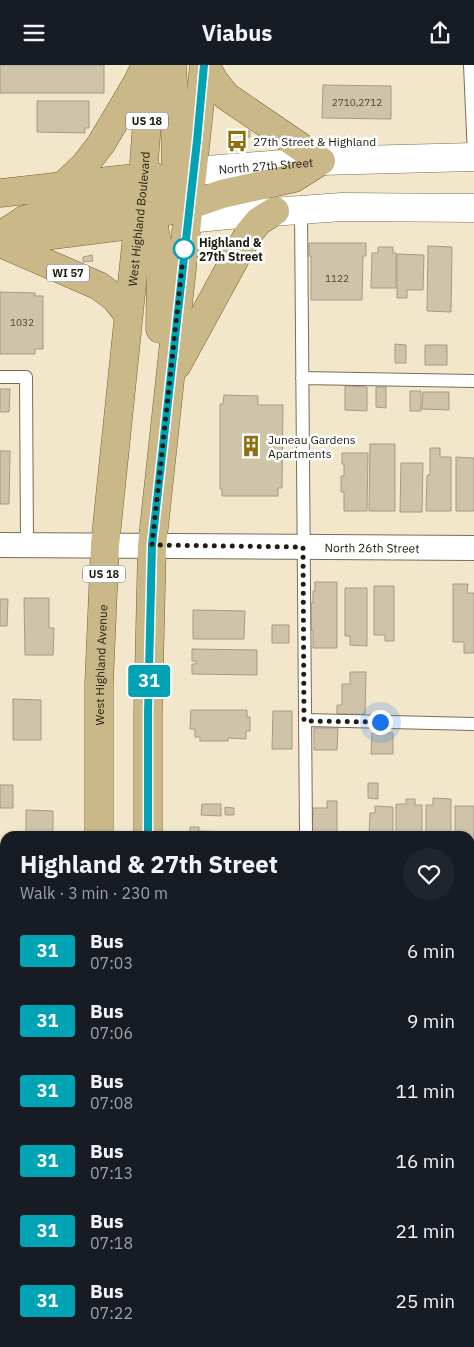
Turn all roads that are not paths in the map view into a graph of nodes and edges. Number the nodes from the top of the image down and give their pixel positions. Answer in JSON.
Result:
{"nodes":[{"id":1,"x":146,"y":65,"type":"edge"},
{"id":2,"x":151,"y":65,"type":"edge"},
{"id":3,"x":172,"y":65,"type":"edge"},
{"id":4,"x":204,"y":65,"type":"edge"},
{"id":5,"x":470,"y":65,"type":"edge"},
{"id":6,"x":474,"y":156,"type":"edge"},
{"id":7,"x":322,"y":161,"type":"junction"},
{"id":8,"x":64,"y":185,"type":"junction"},
{"id":9,"x":0,"y":193,"type":"edge"},
{"id":10,"x":185,"y":193,"type":"junction"},
{"id":11,"x":145,"y":204,"type":"junction"},
{"id":12,"x":474,"y":208,"type":"edge"},
{"id":13,"x":288,"y":210,"type":"junction"},
{"id":14,"x":0,"y":239,"type":"edge"},
{"id":15,"x":128,"y":314,"type":"junction"},
{"id":16,"x":0,"y":377,"type":"edge"},
{"id":17,"x":170,"y":378,"type":"junction"},
{"id":18,"x":302,"y":378,"type":"junction"},
{"id":19,"x":474,"y":381,"type":"edge"},
{"id":20,"x":0,"y":545,"type":"edge"},
{"id":21,"x":27,"y":545,"type":"junction"},
{"id":22,"x":105,"y":545,"type":"junction"},
{"id":23,"x":152,"y":545,"type":"junction"},
{"id":24,"x":303,"y":547,"type":"junction"},
{"id":25,"x":474,"y":548,"type":"edge"},
{"id":26,"x":304,"y":721,"type":"junction"},
{"id":27,"x":474,"y":724,"type":"edge"},
{"id":28,"x":99,"y":831,"type":"edge"},
{"id":29,"x":148,"y":831,"type":"edge"},
{"id":30,"x":306,"y":831,"type":"edge"}],
"edges":[{"from":1,"to":8,"type":"main road"},
{"from":2,"to":11,"type":"main road","name":"West Highland Boulevard","number":"US 18"},
{"from":3,"to":10,"type":"main road"},
{"from":4,"to":7,"type":"main road"},
{"from":4,"to":10,"type":"main road"},
{"from":5,"to":6,"type":"lane"},
{"from":6,"to":7,"type":"main road","name":"North 27th Street"},
{"from":7,"to":10,"type":"main road"},
{"from":8,"to":9,"type":"main road"},
{"from":8,"to":11,"type":"main road"},
{"from":10,"to":11,"type":"main road"},
{"from":10,"to":11,"type":"main road"},
{"from":10,"to":13,"type":"main road"},
{"from":10,"to":17,"type":"main road"},
{"from":11,"to":14,"type":"main road"},
{"from":11,"to":15,"type":"main road","name":"West Highland Boulevard","number":"US 18"},
{"from":11,"to":17,"type":"main road"},
{"from":12,"to":13,"type":"main road"},
{"from":13,"to":17,"type":"main road"},
{"from":13,"to":18,"type":"lane"},
{"from":14,"to":15,"type":"main road","number":"WI 57"},
{"from":15,"to":22,"type":"main road","name":"West Highland Avenue","number":"US 18"},
{"from":16,"to":21,"type":"lane"},
{"from":17,"to":23,"type":"main road"},
{"from":18,"to":19,"type":"lane"},
{"from":18,"to":24,"type":"lane"},
{"from":20,"to":21,"type":"street","name":"North 26th Street"},
{"from":21,"to":22,"type":"street","name":"North 26th Street"},
{"from":22,"to":23,"type":"street","name":"North 26th Street"},
{"from":22,"to":28,"type":"main road","name":"West Highland Avenue","number":"US 18"},
{"from":23,"to":24,"type":"street","name":"North 26th Street"},
{"from":23,"to":29,"type":"main road"},
{"from":24,"to":25,"type":"street","name":"North 26th Street"},
{"from":24,"to":26,"type":"lane"},
{"from":26,"to":27,"type":"lane"},
{"from":26,"to":30,"type":"lane"}]}
